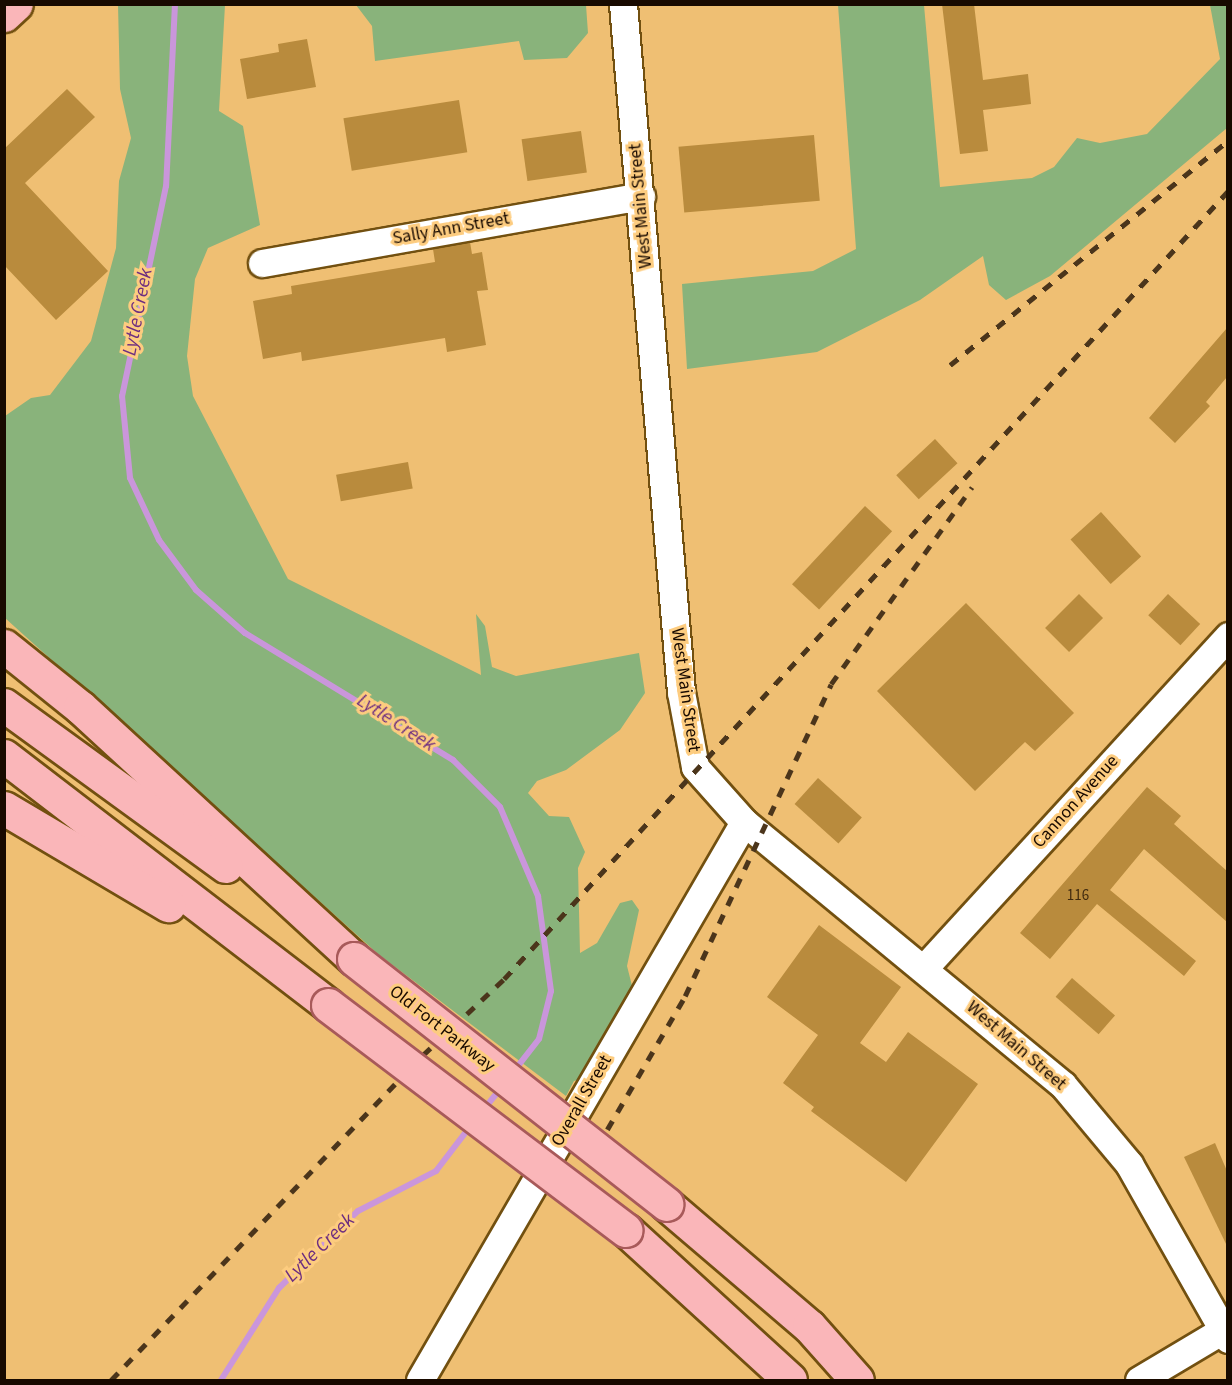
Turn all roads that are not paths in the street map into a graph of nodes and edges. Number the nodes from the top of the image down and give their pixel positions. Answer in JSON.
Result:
{"nodes":[{"id":1,"x":16,"y":4,"type":"edge"},
{"id":2,"x":623,"y":4,"type":"edge"},
{"id":3,"x":4,"y":15,"type":"edge"},
{"id":4,"x":641,"y":196,"type":"junction"},
{"id":5,"x":262,"y":262,"type":"dead end"},
{"id":6,"x":1227,"y":636,"type":"edge"},
{"id":7,"x":4,"y":646,"type":"edge"},
{"id":8,"x":4,"y":705,"type":"edge"},
{"id":9,"x":4,"y":756,"type":"edge"},
{"id":10,"x":4,"y":808,"type":"edge"},
{"id":11,"x":744,"y":822,"type":"junction"},
{"id":12,"x":354,"y":959,"type":"junction"},
{"id":13,"x":925,"y":967,"type":"junction"},
{"id":14,"x":328,"y":1005,"type":"junction"},
{"id":15,"x":1226,"y":1332,"type":"edge"},
{"id":16,"x":420,"y":1380,"type":"edge"},
{"id":17,"x":790,"y":1380,"type":"edge"},
{"id":18,"x":857,"y":1380,"type":"edge"},
{"id":19,"x":1139,"y":1380,"type":"edge"}],
"edges":[{"from":1,"to":3,"type":"main road"},
{"from":2,"to":4,"type":"street","name":"West Main Street"},
{"from":4,"to":5,"type":"street","name":"Sally Ann Street"},
{"from":4,"to":11,"type":"street","name":"West Main Street"},
{"from":6,"to":13,"type":"street","name":"Cannon Avenue"},
{"from":7,"to":12,"type":"main road"},
{"from":8,"to":12,"type":"main road","name":"Old Fort Parkway"},
{"from":9,"to":14,"type":"main road"},
{"from":10,"to":14,"type":"main road"},
{"from":11,"to":13,"type":"street","name":"West Main Street"},
{"from":11,"to":16,"type":"street","name":"Overall Street"},
{"from":12,"to":18,"type":"main road","name":"Old Fort Parkway","bridge":true},
{"from":13,"to":15,"type":"street","name":"West Main Street"},
{"from":14,"to":17,"type":"main road","bridge":true},
{"from":15,"to":19,"type":"street"}]}
